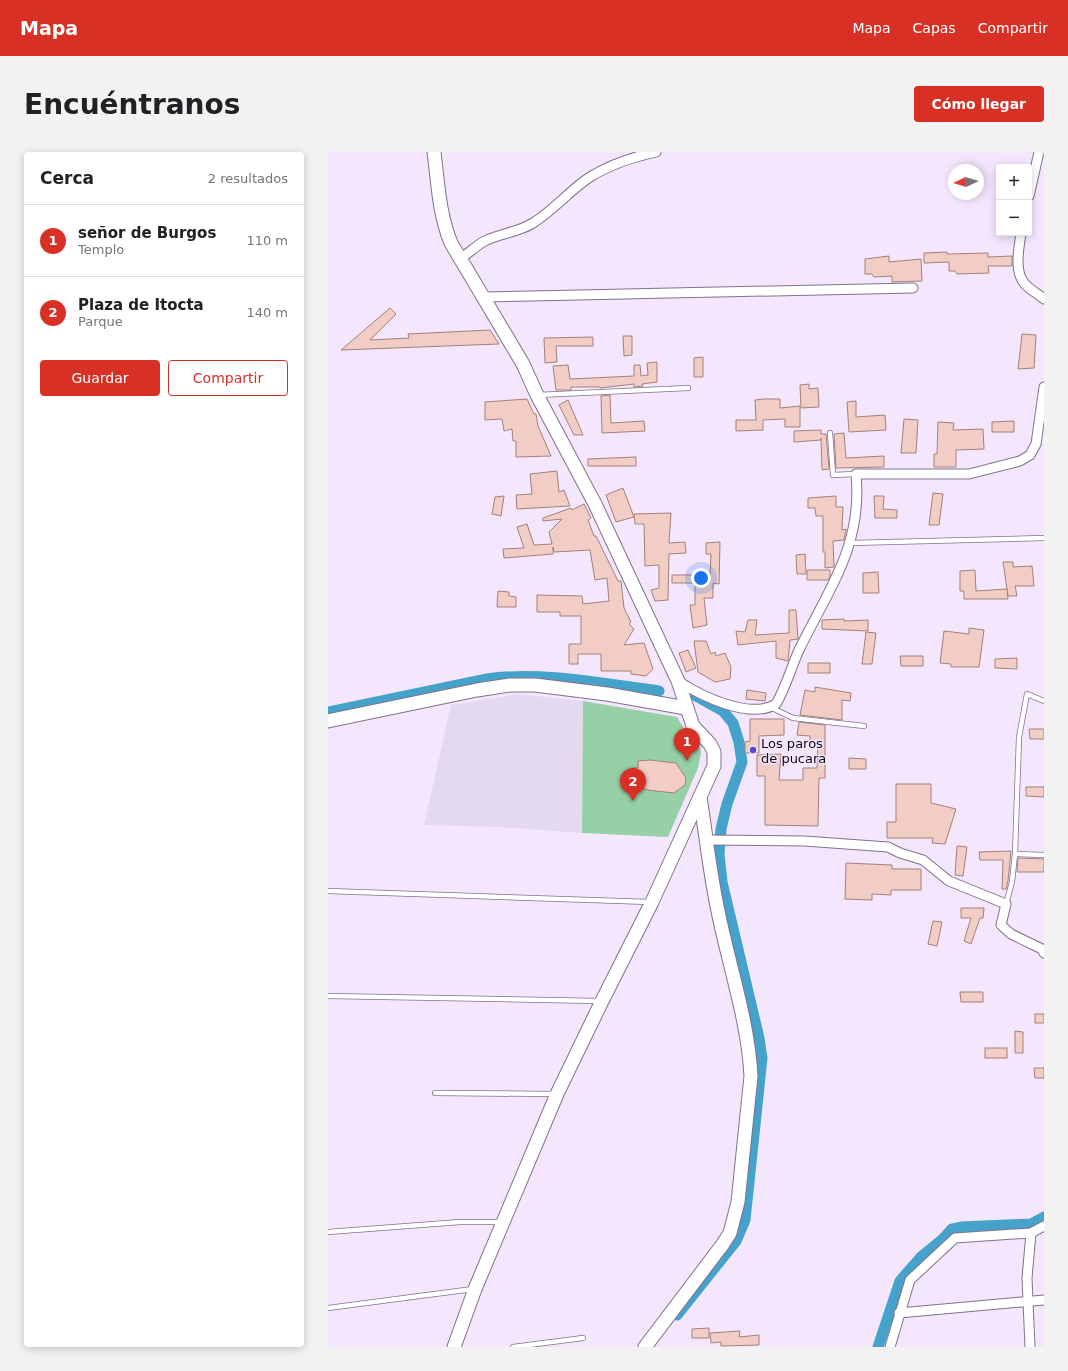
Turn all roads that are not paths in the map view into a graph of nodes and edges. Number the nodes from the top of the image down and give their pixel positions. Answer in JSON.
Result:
{"nodes":[{"id":1,"x":434,"y":152,"type":"edge"},
{"id":2,"x":656,"y":152,"type":"edge"},
{"id":3,"x":1039,"y":152,"type":"edge"},
{"id":4,"x":1032,"y":183,"type":"edge"},
{"id":5,"x":1021,"y":236,"type":"edge"},
{"id":6,"x":459,"y":259,"type":"junction"},
{"id":7,"x":913,"y":288,"type":"dead end"},
{"id":8,"x":483,"y":297,"type":"junction"},
{"id":9,"x":1044,"y":299,"type":"edge"},
{"id":10,"x":1044,"y":387,"type":"edge"},
{"id":11,"x":688,"y":388,"type":"dead end"},
{"id":12,"x":537,"y":395,"type":"junction"},
{"id":13,"x":830,"y":433,"type":"dead end"},
{"id":14,"x":856,"y":474,"type":"junction"},
{"id":15,"x":1044,"y":538,"type":"edge"},
{"id":16,"x":850,"y":543,"type":"junction"},
{"id":17,"x":678,"y":681,"type":"junction"},
{"id":18,"x":1044,"y":701,"type":"edge"},
{"id":19,"x":770,"y":707,"type":"junction"},
{"id":20,"x":686,"y":708,"type":"junction"},
{"id":21,"x":328,"y":721,"type":"edge"},
{"id":22,"x":864,"y":726,"type":"dead end"},
{"id":23,"x":700,"y":796,"type":"junction"},
{"id":24,"x":710,"y":840,"type":"junction"},
{"id":25,"x":1015,"y":854,"type":"junction"},
{"id":26,"x":1044,"y":855,"type":"edge"},
{"id":27,"x":328,"y":891,"type":"edge"},
{"id":28,"x":652,"y":902,"type":"junction"},
{"id":29,"x":1006,"y":904,"type":"junction"},
{"id":30,"x":1043,"y":950,"type":"edge"},
{"id":31,"x":328,"y":996,"type":"edge"},
{"id":32,"x":602,"y":1001,"type":"junction"},
{"id":33,"x":435,"y":1093,"type":"dead end"},
{"id":34,"x":557,"y":1094,"type":"junction"},
{"id":35,"x":502,"y":1222,"type":"junction"},
{"id":36,"x":1044,"y":1226,"type":"edge"},
{"id":37,"x":328,"y":1232,"type":"edge"},
{"id":38,"x":1031,"y":1233,"type":"junction"},
{"id":39,"x":475,"y":1289,"type":"junction"},
{"id":40,"x":1044,"y":1300,"type":"edge"},
{"id":41,"x":1028,"y":1302,"type":"junction"},
{"id":42,"x":328,"y":1308,"type":"edge"},
{"id":43,"x":899,"y":1314,"type":"junction"},
{"id":44,"x":583,"y":1338,"type":"dead end"},
{"id":45,"x":454,"y":1347,"type":"edge"},
{"id":46,"x":513,"y":1347,"type":"edge"},
{"id":47,"x":645,"y":1347,"type":"edge"},
{"id":48,"x":890,"y":1347,"type":"edge"},
{"id":49,"x":1030,"y":1347,"type":"edge"}],
"edges":[{"from":1,"to":6,"type":"main road"},
{"from":2,"to":6,"type":"street"},
{"from":3,"to":4,"type":"street"},
{"from":5,"to":9,"type":"street"},
{"from":6,"to":8,"type":"main road"},
{"from":7,"to":8,"type":"street"},
{"from":8,"to":12,"type":"main road"},
{"from":10,"to":14,"type":"street"},
{"from":11,"to":12,"type":"lane"},
{"from":12,"to":17,"type":"main road"},
{"from":13,"to":14,"type":"lane"},
{"from":14,"to":16,"type":"street"},
{"from":15,"to":16,"type":"lane"},
{"from":16,"to":19,"type":"street"},
{"from":17,"to":19,"type":"street"},
{"from":17,"to":20,"type":"main road"},
{"from":18,"to":25,"type":"lane"},
{"from":19,"to":22,"type":"lane"},
{"from":20,"to":21,"type":"main road"},
{"from":20,"to":23,"type":"main road"},
{"from":23,"to":24,"type":"main road"},
{"from":23,"to":28,"type":"main road"},
{"from":24,"to":29,"type":"street"},
{"from":24,"to":47,"type":"main road"},
{"from":25,"to":26,"type":"lane"},
{"from":25,"to":29,"type":"lane"},
{"from":27,"to":28,"type":"lane"},
{"from":28,"to":32,"type":"main road"},
{"from":29,"to":30,"type":"street"},
{"from":31,"to":32,"type":"lane"},
{"from":32,"to":34,"type":"main road"},
{"from":33,"to":34,"type":"lane"},
{"from":34,"to":35,"type":"main road"},
{"from":35,"to":37,"type":"lane"},
{"from":35,"to":39,"type":"main road"},
{"from":36,"to":38,"type":"street"},
{"from":38,"to":41,"type":"street"},
{"from":38,"to":43,"type":"street"},
{"from":39,"to":42,"type":"lane"},
{"from":39,"to":45,"type":"main road"},
{"from":40,"to":41,"type":"street"},
{"from":41,"to":43,"type":"street"},
{"from":41,"to":49,"type":"street"},
{"from":43,"to":48,"type":"street"},
{"from":44,"to":46,"type":"lane"}]}
